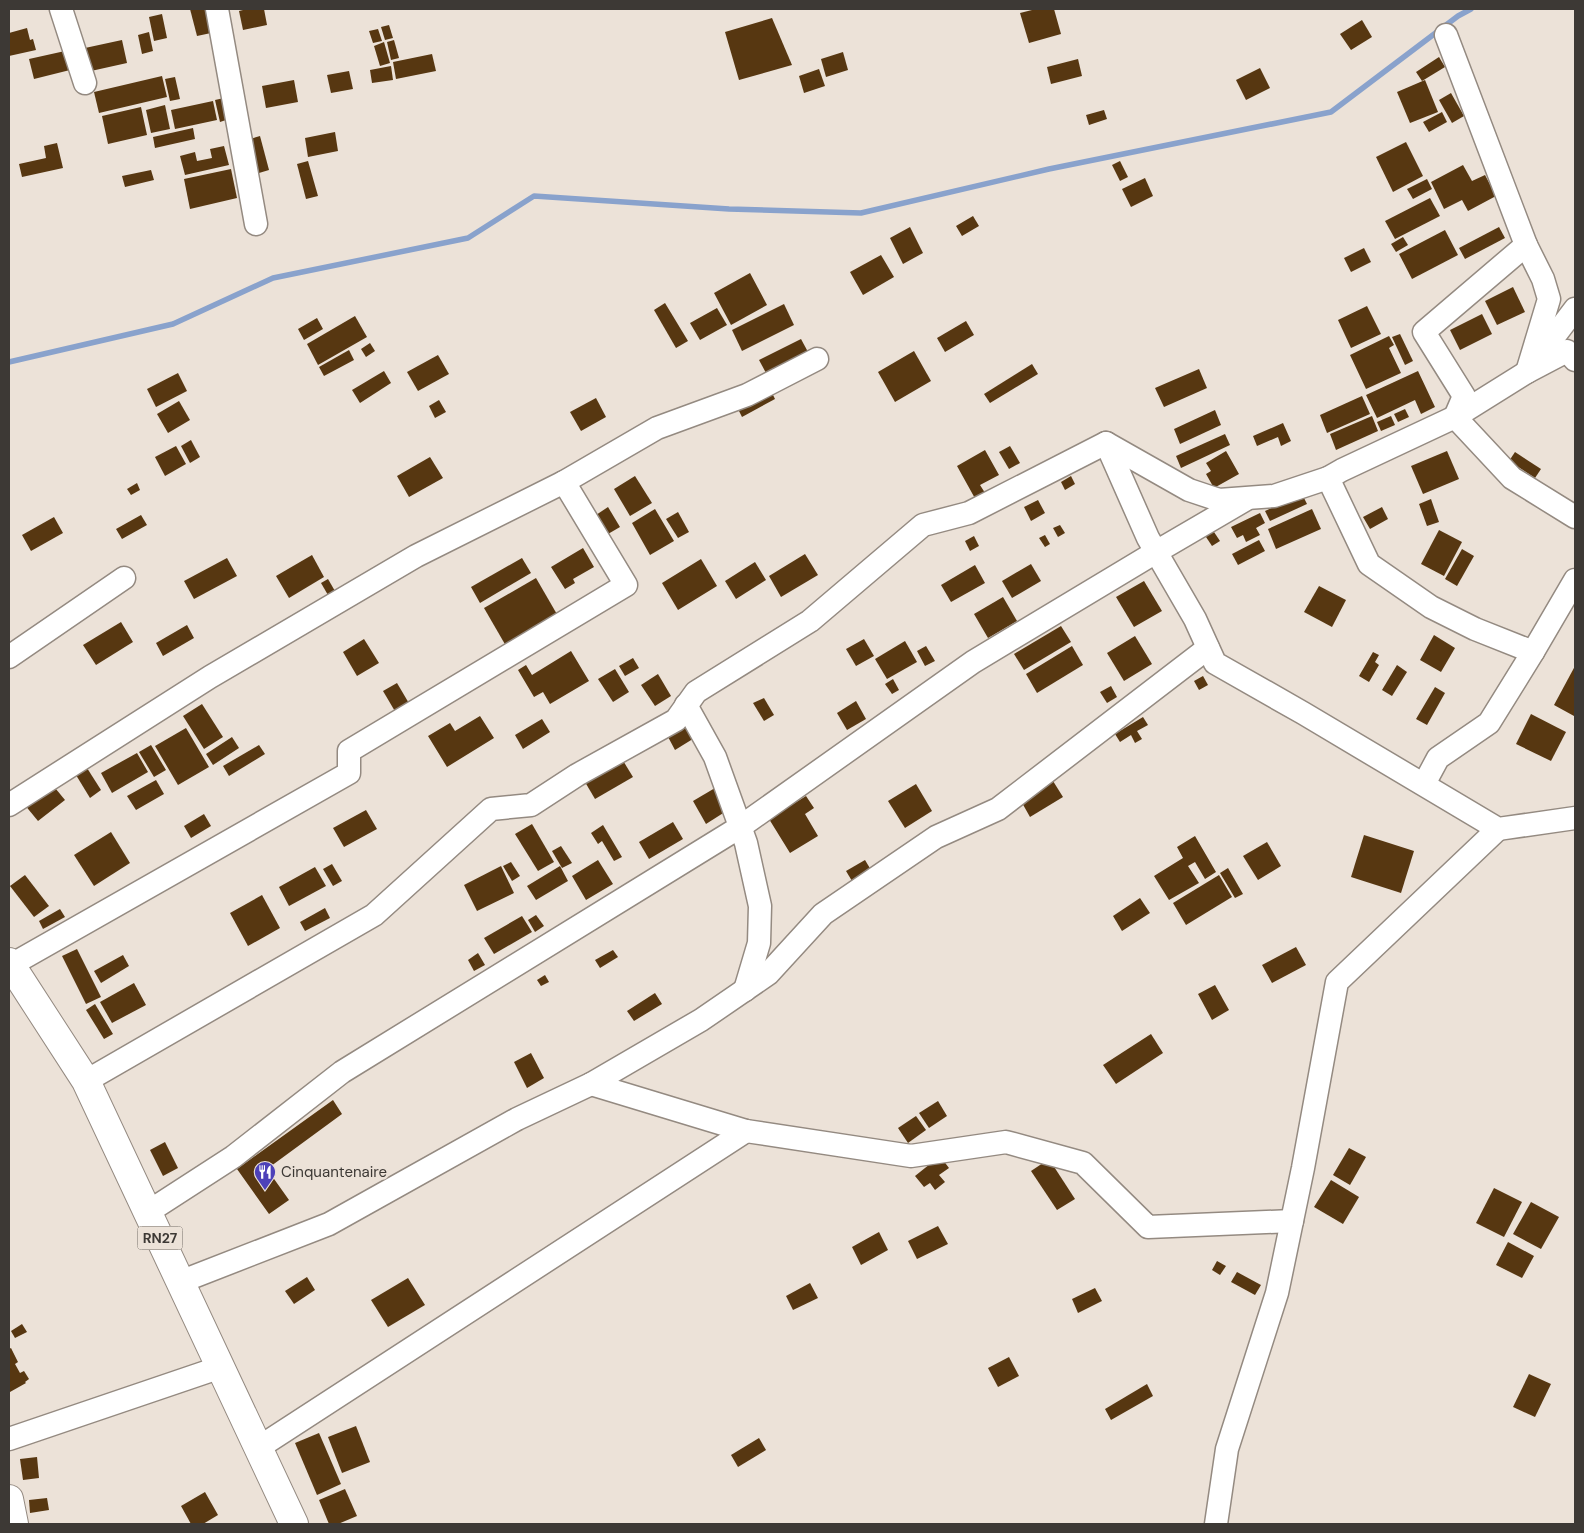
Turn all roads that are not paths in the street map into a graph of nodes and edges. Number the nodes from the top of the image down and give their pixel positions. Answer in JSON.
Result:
{"nodes":[{"id":1,"x":61,"y":9,"type":"edge"},
{"id":2,"x":217,"y":9,"type":"edge"},
{"id":3,"x":1446,"y":35,"type":"dead end"},
{"id":4,"x":85,"y":83,"type":"dead end"},
{"id":5,"x":256,"y":224,"type":"dead end"},
{"id":6,"x":1526,"y":245,"type":"junction"},
{"id":7,"x":1575,"y":309,"type":"edge"},
{"id":8,"x":817,"y":359,"type":"dead end"},
{"id":9,"x":1575,"y":360,"type":"edge"},
{"id":10,"x":1528,"y":372,"type":"junction"},
{"id":11,"x":1455,"y":417,"type":"junction"},
{"id":12,"x":1106,"y":443,"type":"junction"},
{"id":13,"x":1328,"y":478,"type":"junction"},
{"id":14,"x":564,"y":482,"type":"junction"},
{"id":15,"x":1250,"y":497,"type":"junction"},
{"id":16,"x":1575,"y":517,"type":"edge"},
{"id":17,"x":1156,"y":552,"type":"junction"},
{"id":18,"x":124,"y":578,"type":"dead end"},
{"id":19,"x":1575,"y":580,"type":"edge"},
{"id":20,"x":1208,"y":648,"type":"junction"},
{"id":21,"x":1533,"y":652,"type":"junction"},
{"id":22,"x":9,"y":657,"type":"edge"},
{"id":23,"x":686,"y":706,"type":"junction"},
{"id":24,"x":1424,"y":784,"type":"junction"},
{"id":25,"x":9,"y":805,"type":"edge"},
{"id":26,"x":1575,"y":818,"type":"edge"},
{"id":27,"x":740,"y":827,"type":"junction"},
{"id":28,"x":1498,"y":829,"type":"junction"},
{"id":29,"x":10,"y":963,"type":"edge"},
{"id":30,"x":745,"y":990,"type":"junction"},
{"id":31,"x":86,"y":1081,"type":"junction"},
{"id":32,"x":591,"y":1084,"type":"junction"},
{"id":33,"x":746,"y":1131,"type":"junction"},
{"id":34,"x":148,"y":1212,"type":"junction"},
{"id":35,"x":1292,"y":1220,"type":"junction"},
{"id":36,"x":180,"y":1282,"type":"junction"},
{"id":37,"x":221,"y":1367,"type":"junction"},
{"id":38,"x":9,"y":1439,"type":"edge"},
{"id":39,"x":258,"y":1448,"type":"junction"},
{"id":40,"x":9,"y":1500,"type":"edge"},
{"id":41,"x":14,"y":1524,"type":"edge"},
{"id":42,"x":294,"y":1524,"type":"edge"},
{"id":43,"x":1216,"y":1524,"type":"edge"}],
"edges":[{"from":1,"to":4,"type":"street"},
{"from":2,"to":5,"type":"street"},
{"from":3,"to":6,"type":"street"},
{"from":6,"to":10,"type":"street"},
{"from":6,"to":11,"type":"street"},
{"from":7,"to":10,"type":"street"},
{"from":8,"to":14,"type":"street"},
{"from":9,"to":10,"type":"street"},
{"from":10,"to":11,"type":"street"},
{"from":11,"to":13,"type":"street"},
{"from":11,"to":16,"type":"street"},
{"from":12,"to":15,"type":"street"},
{"from":12,"to":17,"type":"street"},
{"from":12,"to":23,"type":"street"},
{"from":13,"to":15,"type":"street"},
{"from":13,"to":21,"type":"street"},
{"from":14,"to":25,"type":"street"},
{"from":14,"to":29,"type":"street"},
{"from":15,"to":17,"type":"street"},
{"from":17,"to":20,"type":"street"},
{"from":17,"to":27,"type":"street"},
{"from":18,"to":22,"type":"street"},
{"from":19,"to":21,"type":"street"},
{"from":20,"to":24,"type":"street"},
{"from":20,"to":30,"type":"street"},
{"from":21,"to":24,"type":"street"},
{"from":23,"to":27,"type":"street"},
{"from":23,"to":31,"type":"street"},
{"from":24,"to":28,"type":"street"},
{"from":26,"to":28,"type":"street"},
{"from":27,"to":30,"type":"street"},
{"from":27,"to":34,"type":"street"},
{"from":28,"to":35,"type":"street"},
{"from":29,"to":31,"type":"main road","number":"RN27"},
{"from":30,"to":32,"type":"street"},
{"from":31,"to":34,"type":"main road","number":"RN27"},
{"from":32,"to":33,"type":"street"},
{"from":32,"to":36,"type":"street"},
{"from":33,"to":35,"type":"street"},
{"from":33,"to":39,"type":"street"},
{"from":34,"to":36,"type":"main road","number":"RN27"},
{"from":35,"to":43,"type":"street"},
{"from":36,"to":37,"type":"main road","number":"RN27"},
{"from":37,"to":38,"type":"street"},
{"from":37,"to":39,"type":"main road","number":"RN27"},
{"from":39,"to":42,"type":"main road","number":"RN27"},
{"from":40,"to":41,"type":"main road"}]}
